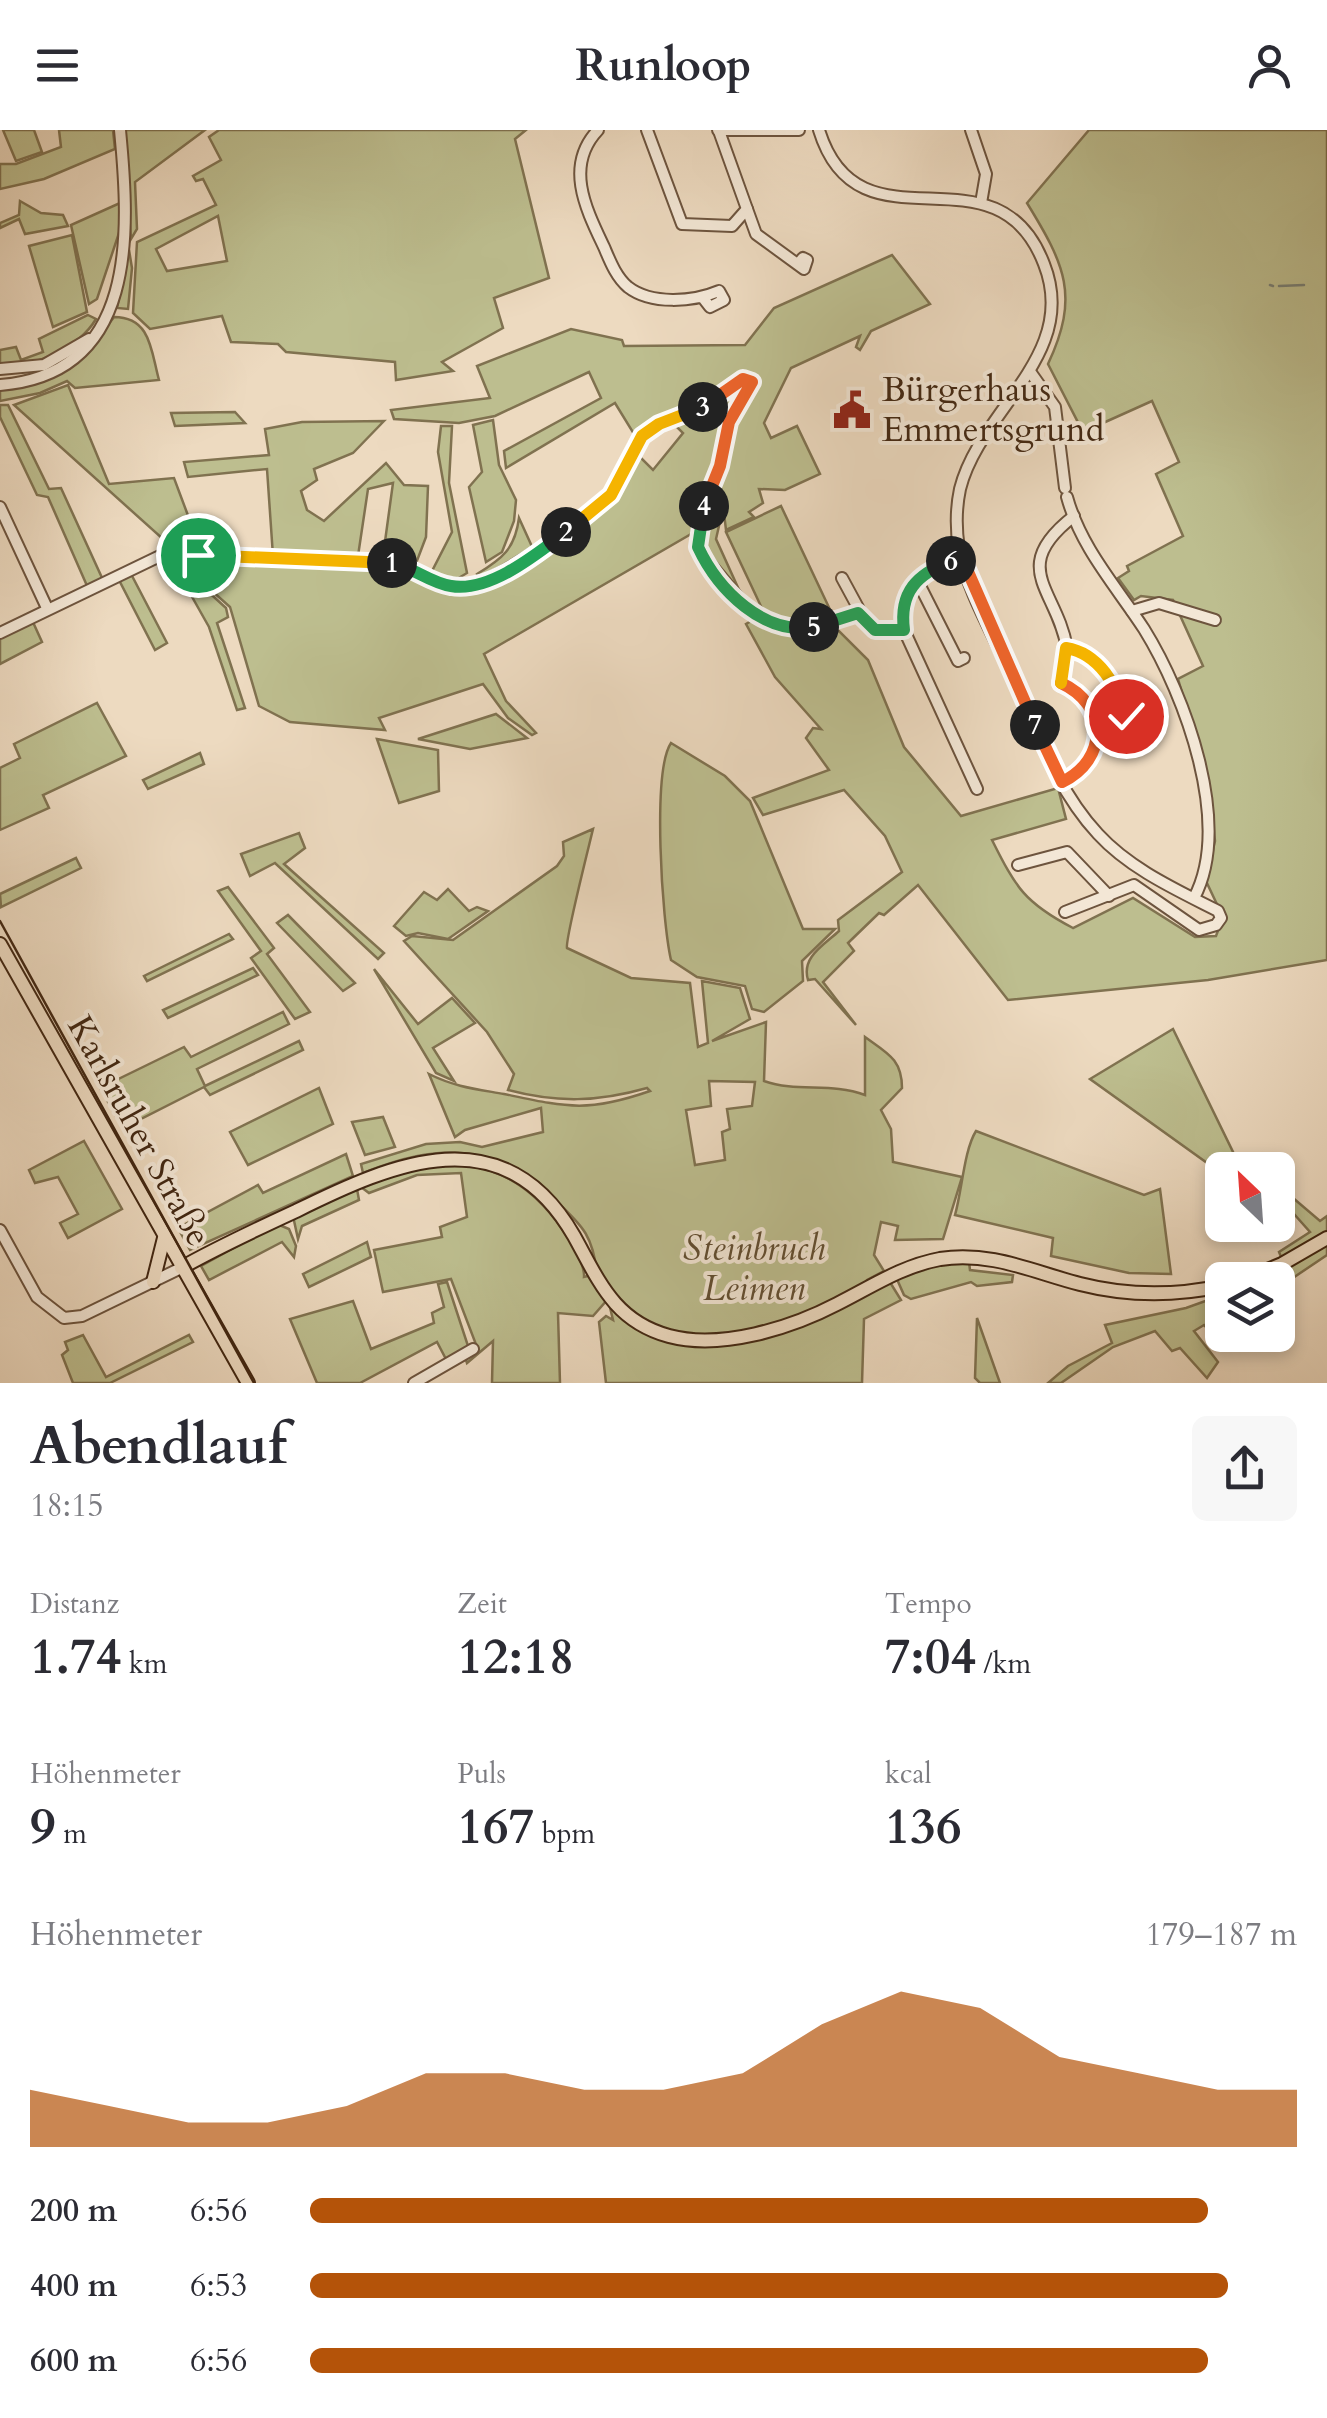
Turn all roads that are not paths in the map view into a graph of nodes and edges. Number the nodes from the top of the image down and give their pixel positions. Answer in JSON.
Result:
{"nodes":[{"id":1,"x":120,"y":130,"type":"edge"},
{"id":2,"x":598,"y":130,"type":"edge"},
{"id":3,"x":647,"y":130,"type":"edge"},
{"id":4,"x":718,"y":130,"type":"edge"},
{"id":5,"x":799,"y":130,"type":"edge"},
{"id":6,"x":819,"y":130,"type":"edge"},
{"id":7,"x":971,"y":130,"type":"edge"},
{"id":8,"x":985,"y":204,"type":"junction"},
{"id":9,"x":748,"y":209,"type":"junction"},
{"id":10,"x":798,"y":264,"type":"dead end"},
{"id":11,"x":702,"y":298,"type":"dead end"},
{"id":12,"x":95,"y":336,"type":"junction"},
{"id":13,"x":0,"y":369,"type":"edge"},
{"id":14,"x":1031,"y":373,"type":"junction"},
{"id":15,"x":0,"y":386,"type":"edge"},
{"id":16,"x":0,"y":507,"type":"edge"},
{"id":17,"x":1074,"y":516,"type":"junction"},
{"id":18,"x":962,"y":558,"type":"junction"},
{"id":19,"x":842,"y":578,"type":"dead end"},
{"id":20,"x":917,"y":580,"type":"junction"},
{"id":21,"x":47,"y":608,"type":"junction"},
{"id":22,"x":1132,"y":611,"type":"junction"},
{"id":23,"x":858,"y":613,"type":"junction"},
{"id":24,"x":1216,"y":620,"type":"dead end"},
{"id":25,"x":904,"y":630,"type":"junction"},
{"id":26,"x":0,"y":634,"type":"edge"},
{"id":27,"x":1066,"y":648,"type":"junction"},
{"id":28,"x":964,"y":658,"type":"dead end"},
{"id":29,"x":1128,"y":746,"type":"dead end"},
{"id":30,"x":1063,"y":785,"type":"junction"},
{"id":31,"x":976,"y":790,"type":"dead end"},
{"id":32,"x":1018,"y":865,"type":"dead end"},
{"id":33,"x":1109,"y":896,"type":"junction"},
{"id":34,"x":1194,"y":898,"type":"junction"},
{"id":35,"x":1065,"y":912,"type":"dead end"},
{"id":36,"x":0,"y":944,"type":"edge"},
{"id":37,"x":0,"y":1230,"type":"edge"},
{"id":38,"x":164,"y":1238,"type":"junction"},
{"id":39,"x":1327,"y":1238,"type":"edge"},
{"id":40,"x":209,"y":1252,"type":"junction"},
{"id":41,"x":1285,"y":1262,"type":"edge"},
{"id":42,"x":181,"y":1268,"type":"junction"},
{"id":43,"x":153,"y":1282,"type":"junction"},
{"id":44,"x":1205,"y":1289,"type":"edge"},
{"id":45,"x":195,"y":1292,"type":"junction"},
{"id":46,"x":473,"y":1348,"type":"dead end"},
{"id":47,"x":248,"y":1383,"type":"edge"},
{"id":48,"x":414,"y":1383,"type":"edge"}],
"edges":[{"from":1,"to":12,"type":"street"},
{"from":2,"to":11,"type":"street"},
{"from":3,"to":9,"type":"street"},
{"from":4,"to":5,"type":"street"},
{"from":4,"to":9,"type":"street"},
{"from":6,"to":8,"type":"street"},
{"from":7,"to":8,"type":"street"},
{"from":8,"to":14,"type":"street"},
{"from":9,"to":10,"type":"street"},
{"from":12,"to":13,"type":"street"},
{"from":12,"to":15,"type":"street"},
{"from":14,"to":17,"type":"street"},
{"from":14,"to":18,"type":"street"},
{"from":16,"to":21,"type":"street"},
{"from":17,"to":22,"type":"street"},
{"from":17,"to":27,"type":"street"},
{"from":18,"to":20,"type":"street"},
{"from":18,"to":30,"type":"street"},
{"from":19,"to":23,"type":"street"},
{"from":20,"to":25,"type":"street"},
{"from":20,"to":28,"type":"street"},
{"from":21,"to":23,"type":"street"},
{"from":21,"to":26,"type":"street"},
{"from":22,"to":24,"type":"street"},
{"from":22,"to":34,"type":"street"},
{"from":23,"to":25,"type":"street"},
{"from":25,"to":31,"type":"street"},
{"from":27,"to":29,"type":"street"},
{"from":27,"to":30,"type":"street"},
{"from":30,"to":34,"type":"street"},
{"from":32,"to":33,"type":"street"},
{"from":33,"to":34,"type":"street"},
{"from":33,"to":35,"type":"street"},
{"from":36,"to":38,"type":"main road","name":"Karlsruher Straße"},
{"from":37,"to":43,"type":"street"},
{"from":38,"to":42,"type":"main road","name":"Karlsruher Straße"},
{"from":38,"to":43,"type":"main road"},
{"from":39,"to":41,"type":"main road"},
{"from":40,"to":42,"type":"main road"},
{"from":40,"to":44,"type":"main road"},
{"from":40,"to":45,"type":"main road"},
{"from":42,"to":43,"type":"street"},
{"from":42,"to":45,"type":"main road","name":"Karlsruher Straße"},
{"from":45,"to":47,"type":"main road","name":"Karlsruher Straße"},
{"from":46,"to":48,"type":"street"}]}
